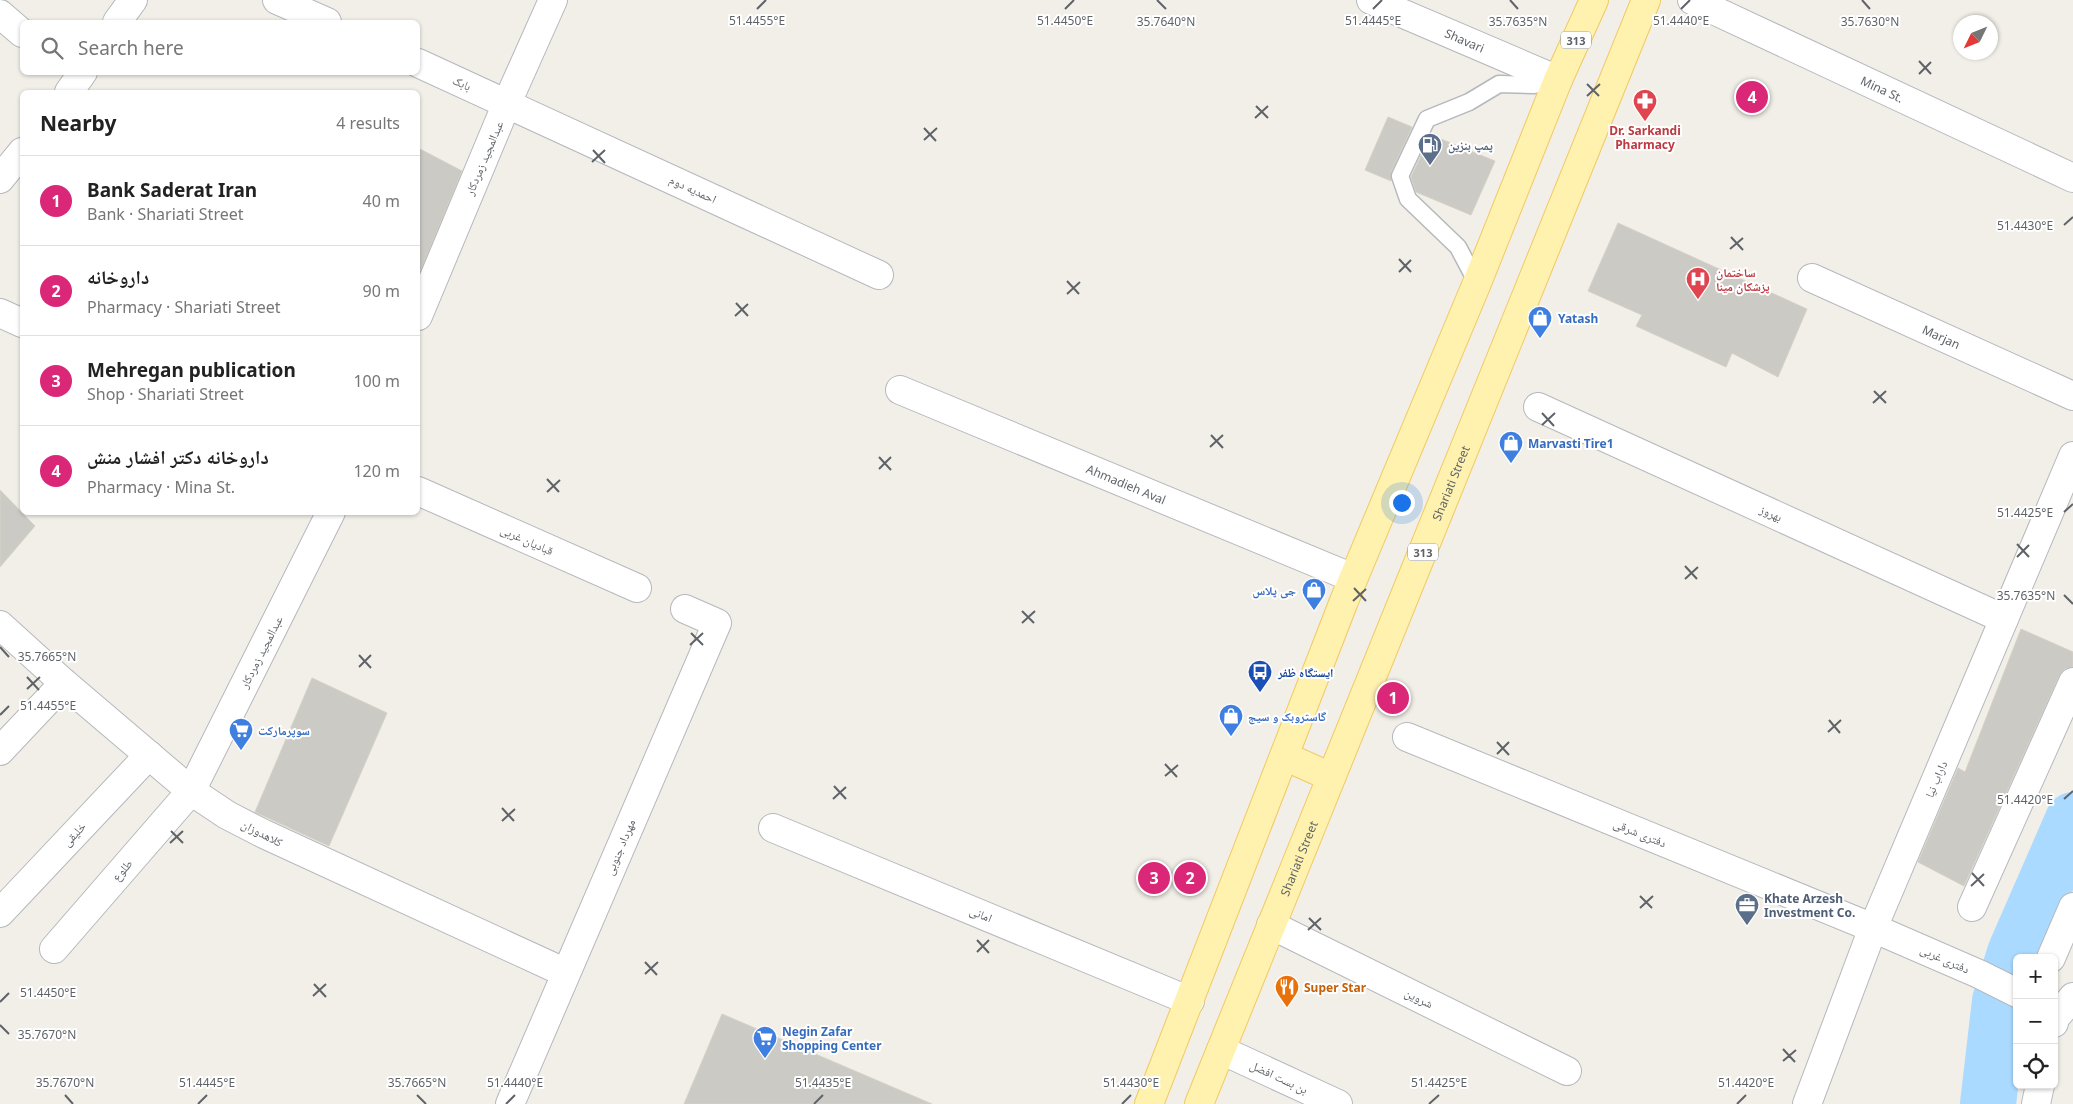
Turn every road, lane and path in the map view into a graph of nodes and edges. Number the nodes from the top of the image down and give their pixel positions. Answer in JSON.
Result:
{"nodes":[{"id":1,"x":133,"y":0,"type":"edge"},
{"id":2,"x":277,"y":0,"type":"edge"},
{"id":3,"x":553,"y":0,"type":"edge"},
{"id":4,"x":1371,"y":0,"type":"edge"},
{"id":5,"x":1594,"y":0,"type":"edge"},
{"id":6,"x":1646,"y":0,"type":"edge"},
{"id":7,"x":1692,"y":0,"type":"edge"},
{"id":8,"x":0,"y":14,"type":"edge"},
{"id":9,"x":119,"y":20,"type":"edge"},
{"id":10,"x":322,"y":20,"type":"edge"},
{"id":11,"x":20,"y":31,"type":"edge"},
{"id":12,"x":420,"y":64,"type":"edge"},
{"id":13,"x":1558,"y":80,"type":"junction"},
{"id":14,"x":507,"y":103,"type":"junction"},
{"id":15,"x":20,"y":154,"type":"edge"},
{"id":16,"x":2073,"y":178,"type":"edge"},
{"id":17,"x":0,"y":179,"type":"edge"},
{"id":18,"x":879,"y":275,"type":"dead end"},
{"id":19,"x":1812,"y":278,"type":"dead end"},
{"id":20,"x":1477,"y":283,"type":"junction"},
{"id":21,"x":420,"y":311,"type":"edge"},
{"id":22,"x":0,"y":313,"type":"edge"},
{"id":23,"x":20,"y":322,"type":"edge"},
{"id":24,"x":900,"y":390,"type":"dead end"},
{"id":25,"x":2073,"y":396,"type":"edge"},
{"id":26,"x":1538,"y":407,"type":"dead end"},
{"id":27,"x":2073,"y":456,"type":"edge"},
{"id":28,"x":420,"y":492,"type":"edge"},
{"id":29,"x":329,"y":515,"type":"edge"},
{"id":30,"x":1353,"y":578,"type":"junction"},
{"id":31,"x":637,"y":588,"type":"dead end"},
{"id":32,"x":685,"y":609,"type":"dead end"},
{"id":33,"x":2004,"y":619,"type":"junction"},
{"id":34,"x":0,"y":625,"type":"edge"},
{"id":35,"x":2073,"y":682,"type":"edge"},
{"id":36,"x":64,"y":683,"type":"junction"},
{"id":37,"x":1407,"y":738,"type":"dead end"},
{"id":38,"x":0,"y":751,"type":"edge"},
{"id":39,"x":149,"y":755,"type":"junction"},
{"id":40,"x":1284,"y":756,"type":"junction"},
{"id":41,"x":1331,"y":778,"type":"junction"},
{"id":42,"x":190,"y":791,"type":"junction"},
{"id":43,"x":773,"y":828,"type":"dead end"},
{"id":44,"x":1972,"y":907,"type":"dead end"},
{"id":45,"x":2073,"y":907,"type":"edge"},
{"id":46,"x":0,"y":913,"type":"edge"},
{"id":47,"x":1271,"y":925,"type":"junction"},
{"id":48,"x":1873,"y":928,"type":"junction"},
{"id":49,"x":54,"y":949,"type":"dead end"},
{"id":50,"x":2052,"y":954,"type":"edge"},
{"id":51,"x":566,"y":973,"type":"junction"},
{"id":52,"x":2013,"y":991,"type":"edge"},
{"id":53,"x":2073,"y":997,"type":"edge"},
{"id":54,"x":1190,"y":1001,"type":"junction"},
{"id":55,"x":2058,"y":1015,"type":"edge"},
{"id":56,"x":1221,"y":1050,"type":"junction"},
{"id":57,"x":1568,"y":1071,"type":"dead end"},
{"id":58,"x":2039,"y":1089,"type":"edge"},
{"id":59,"x":510,"y":1104,"type":"edge"},
{"id":60,"x":1149,"y":1104,"type":"edge"},
{"id":61,"x":1199,"y":1104,"type":"edge"},
{"id":62,"x":1338,"y":1104,"type":"edge"},
{"id":63,"x":1807,"y":1104,"type":"edge"},
{"id":64,"x":2036,"y":1104,"type":"edge"}],
"edges":[{"from":1,"to":9,"type":"street"},
{"from":2,"to":10,"type":"street"},
{"from":3,"to":14,"type":"street","name":"عبدالمجید زمردکار"},
{"from":4,"to":13,"type":"street","name":"Shavari"},
{"from":5,"to":13,"type":"main road","number":"313"},
{"from":6,"to":41,"type":"main road","name":"Shariati Street","number":"313"},
{"from":7,"to":16,"type":"street","name":"Mina St."},
{"from":8,"to":11,"type":"street"},
{"from":12,"to":14,"type":"street","name":"بابک"},
{"from":13,"to":20,"type":"main road","number":"313"},
{"from":13,"to":20,"type":"lane"},
{"from":14,"to":18,"type":"street","name":"احمدیه دوم"},
{"from":14,"to":21,"type":"street","name":"عبدالمجید زمردکار"},
{"from":15,"to":17,"type":"street"},
{"from":19,"to":25,"type":"street","name":"Marjan"},
{"from":20,"to":30,"type":"main road","number":"313"},
{"from":22,"to":23,"type":"street"},
{"from":24,"to":30,"type":"street","name":"Ahmadieh Aval"},
{"from":26,"to":33,"type":"street","name":"بهروز"},
{"from":27,"to":33,"type":"street","name":"داراب نیا"},
{"from":28,"to":31,"type":"street","name":"قبادیان غربی"},
{"from":29,"to":42,"type":"street","name":"عبدالمجید زمردکار"},
{"from":30,"to":40,"type":"main road","number":"313"},
{"from":32,"to":51,"type":"street","name":"مهرداد جنوبی"},
{"from":33,"to":48,"type":"street","name":"داراب نیا"},
{"from":34,"to":36,"type":"street","name":"کلاهدوزان"},
{"from":35,"to":44,"type":"street"},
{"from":36,"to":38,"type":"street"},
{"from":36,"to":39,"type":"street","name":"کلاهدوزان"},
{"from":37,"to":48,"type":"street","name":"دفتری شرقی"},
{"from":39,"to":42,"type":"street","name":"کلاهدوزان"},
{"from":39,"to":46,"type":"street","name":"خلیقی"},
{"from":40,"to":41,"type":"main road"},
{"from":40,"to":54,"type":"main road","number":"313"},
{"from":41,"to":47,"type":"main road","name":"Shariati Street","number":"313"},
{"from":42,"to":49,"type":"street","name":"طلوع"},
{"from":42,"to":51,"type":"street","name":"کلاهدوزان"},
{"from":43,"to":54,"type":"street","name":"امانی"},
{"from":45,"to":50,"type":"street"},
{"from":47,"to":56,"type":"main road","name":"Shariati Street","number":"313"},
{"from":47,"to":57,"type":"street","name":"شروین"},
{"from":48,"to":52,"type":"street","name":"دفتری غربی"},
{"from":48,"to":63,"type":"street","name":"داراب نیا"},
{"from":51,"to":59,"type":"street","name":"مهرداد جنوبی"},
{"from":53,"to":55,"type":"street"},
{"from":54,"to":60,"type":"main road","number":"313"},
{"from":56,"to":61,"type":"main road","name":"Shariati Street","number":"313"},
{"from":56,"to":62,"type":"street","name":"بن بست افضل"},
{"from":58,"to":64,"type":"street"}]}
